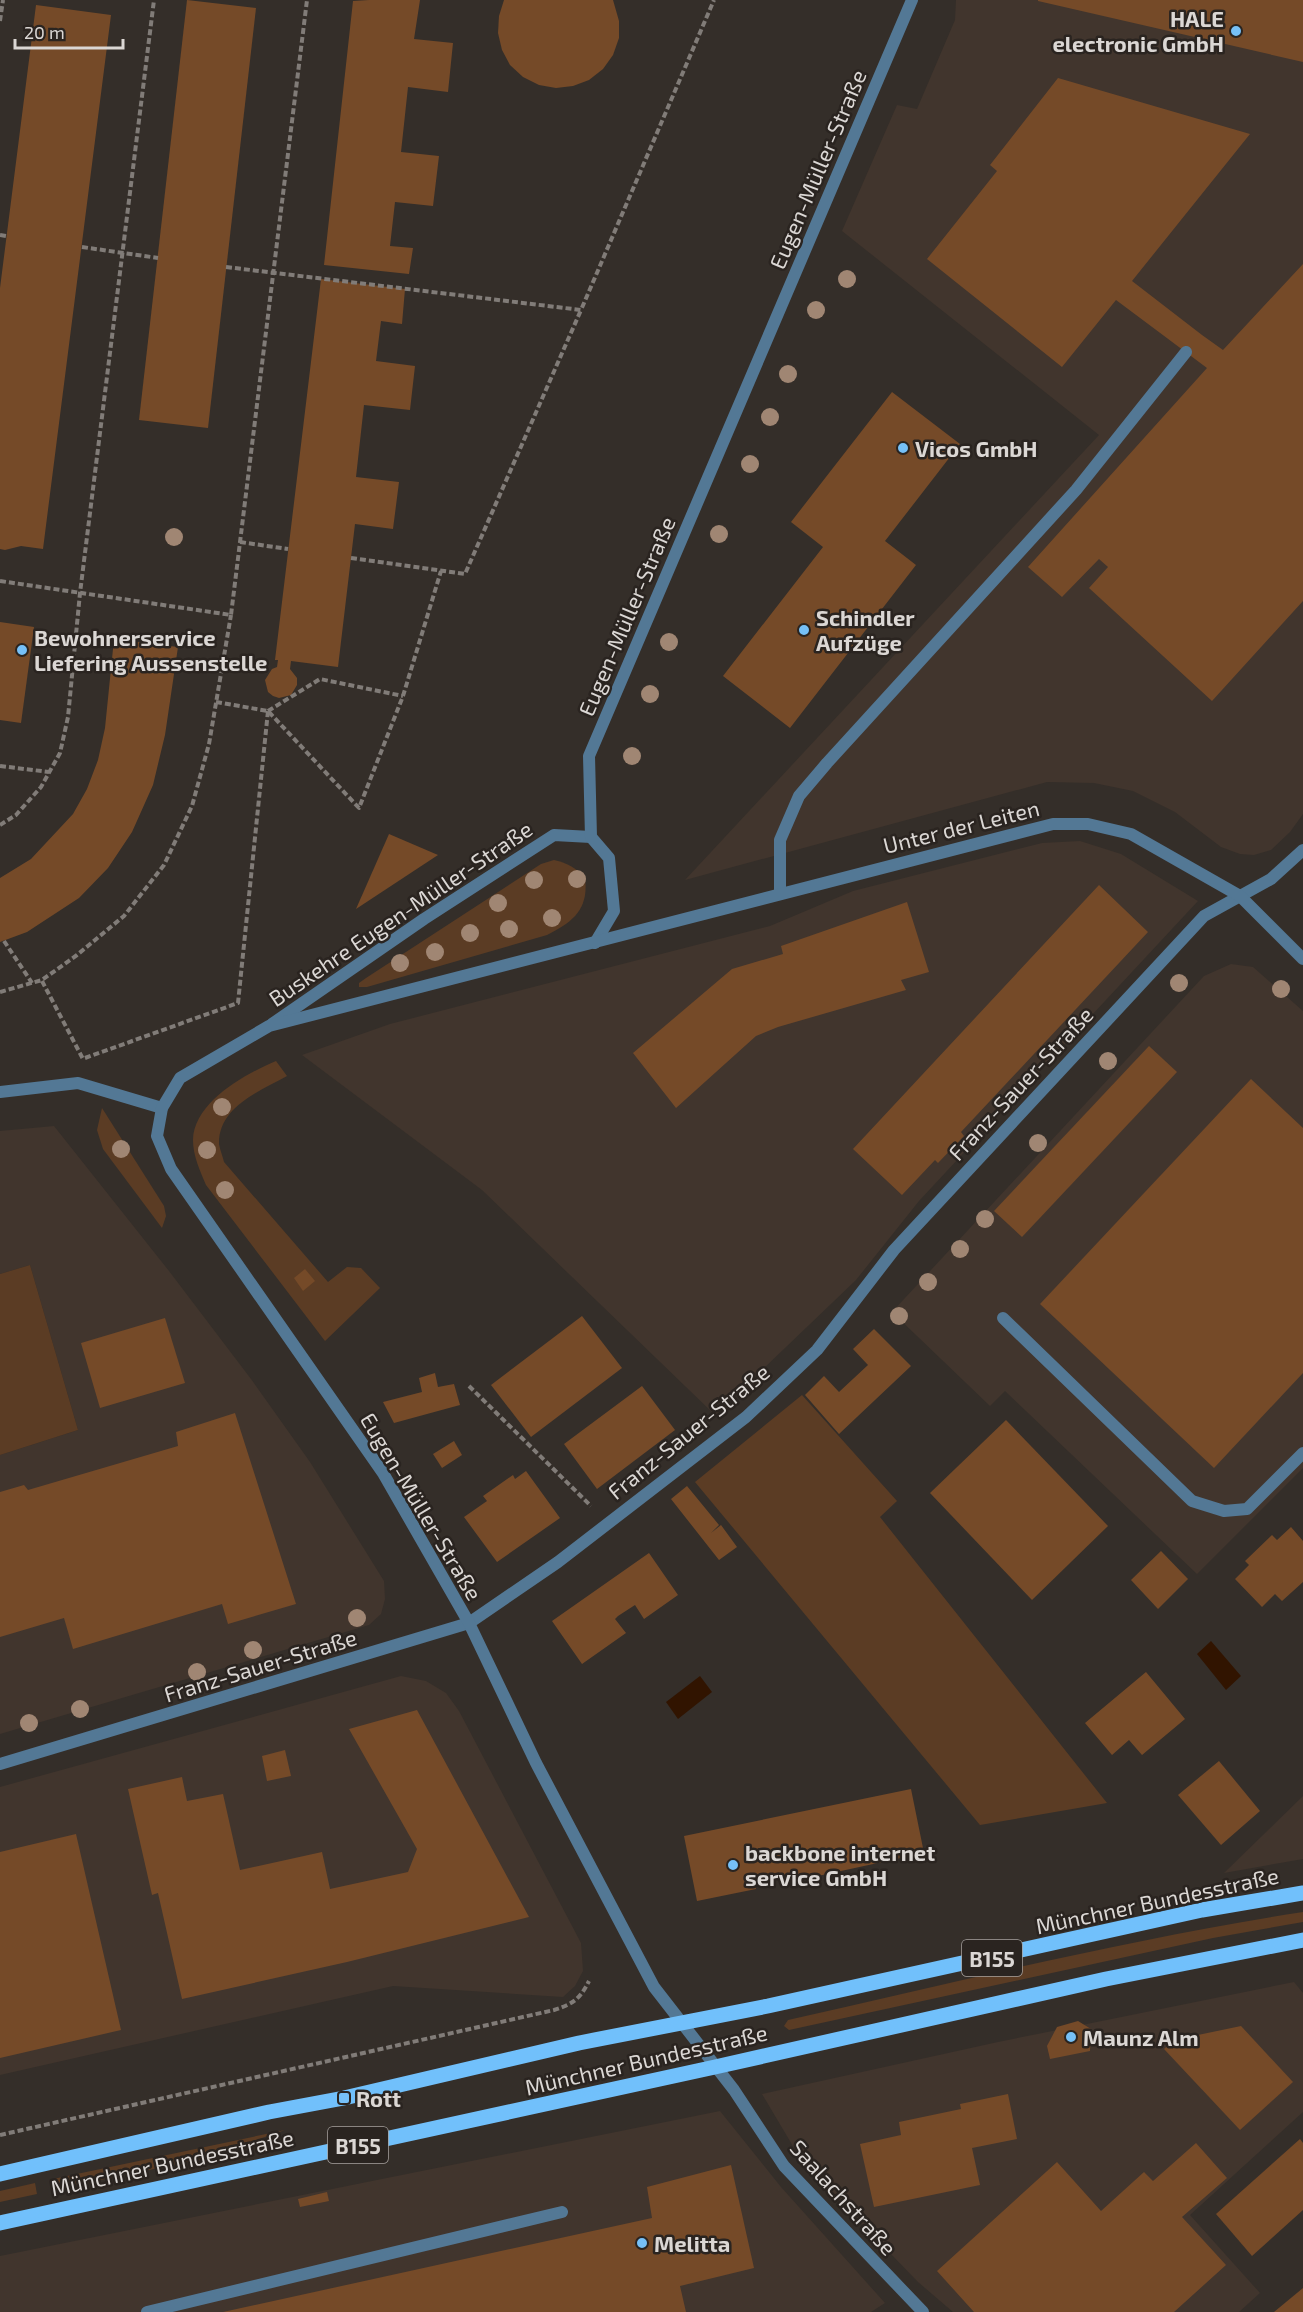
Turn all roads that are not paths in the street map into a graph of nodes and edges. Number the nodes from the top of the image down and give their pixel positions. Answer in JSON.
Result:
{"nodes":[{"id":1,"x":912,"y":0,"type":"edge"},
{"id":2,"x":1186,"y":352,"type":"dead end"},
{"id":3,"x":591,"y":837,"type":"junction"},
{"id":4,"x":1303,"y":850,"type":"edge"},
{"id":5,"x":780,"y":894,"type":"junction"},
{"id":6,"x":1240,"y":896,"type":"junction"},
{"id":7,"x":595,"y":943,"type":"junction"},
{"id":8,"x":1303,"y":959,"type":"edge"},
{"id":9,"x":269,"y":1026,"type":"junction"},
{"id":10,"x":0,"y":1092,"type":"edge"},
{"id":11,"x":162,"y":1108,"type":"junction"},
{"id":12,"x":1003,"y":1318,"type":"dead end"},
{"id":13,"x":1303,"y":1454,"type":"edge"},
{"id":14,"x":469,"y":1623,"type":"junction"},
{"id":15,"x":0,"y":1764,"type":"edge"},
{"id":16,"x":1303,"y":1893,"type":"edge"},
{"id":17,"x":1303,"y":1940,"type":"edge"},
{"id":18,"x":681,"y":2023,"type":"junction"},
{"id":19,"x":715,"y":2067,"type":"junction"},
{"id":20,"x":0,"y":2174,"type":"edge"},
{"id":21,"x":562,"y":2212,"type":"dead end"},
{"id":22,"x":0,"y":2223,"type":"edge"},
{"id":23,"x":918,"y":2311,"type":"edge"},
{"id":24,"x":147,"y":2312,"type":"edge"}],
"edges":[{"from":1,"to":3,"type":"street","name":"Eugen-Müller-Straße"},
{"from":2,"to":5,"type":"street"},
{"from":3,"to":7,"type":"street"},
{"from":3,"to":9,"type":"street","name":"Buskehre Eugen-Müller-Straße"},
{"from":4,"to":6,"type":"street","name":"Franz-Sauer-Straße"},
{"from":5,"to":6,"type":"street","name":"Unter der Leiten"},
{"from":5,"to":7,"type":"street","name":"Unter der Leiten"},
{"from":6,"to":8,"type":"street","name":"Unter der Leiten"},
{"from":6,"to":14,"type":"street","name":"Franz-Sauer-Straße"},
{"from":7,"to":9,"type":"street"},
{"from":9,"to":11,"type":"street"},
{"from":10,"to":11,"type":"street"},
{"from":11,"to":14,"type":"street","name":"Eugen-Müller-Straße"},
{"from":12,"to":13,"type":"street"},
{"from":14,"to":15,"type":"street","name":"Franz-Sauer-Straße"},
{"from":14,"to":18,"type":"street","name":"Eugen-Müller-Straße"},
{"from":16,"to":18,"type":"main road","name":"Münchner Bundesstraße","number":"B155"},
{"from":17,"to":19,"type":"main road","name":"Münchner Bundesstraße","number":"B155"},
{"from":18,"to":19,"type":"street","name":"Saalachstraße"},
{"from":18,"to":20,"type":"main road","name":"Münchner Bundesstraße","number":"B155"},
{"from":19,"to":22,"type":"main road","name":"Münchner Bundesstraße","number":"B155"},
{"from":19,"to":23,"type":"street","name":"Saalachstraße"},
{"from":21,"to":24,"type":"street"}]}
